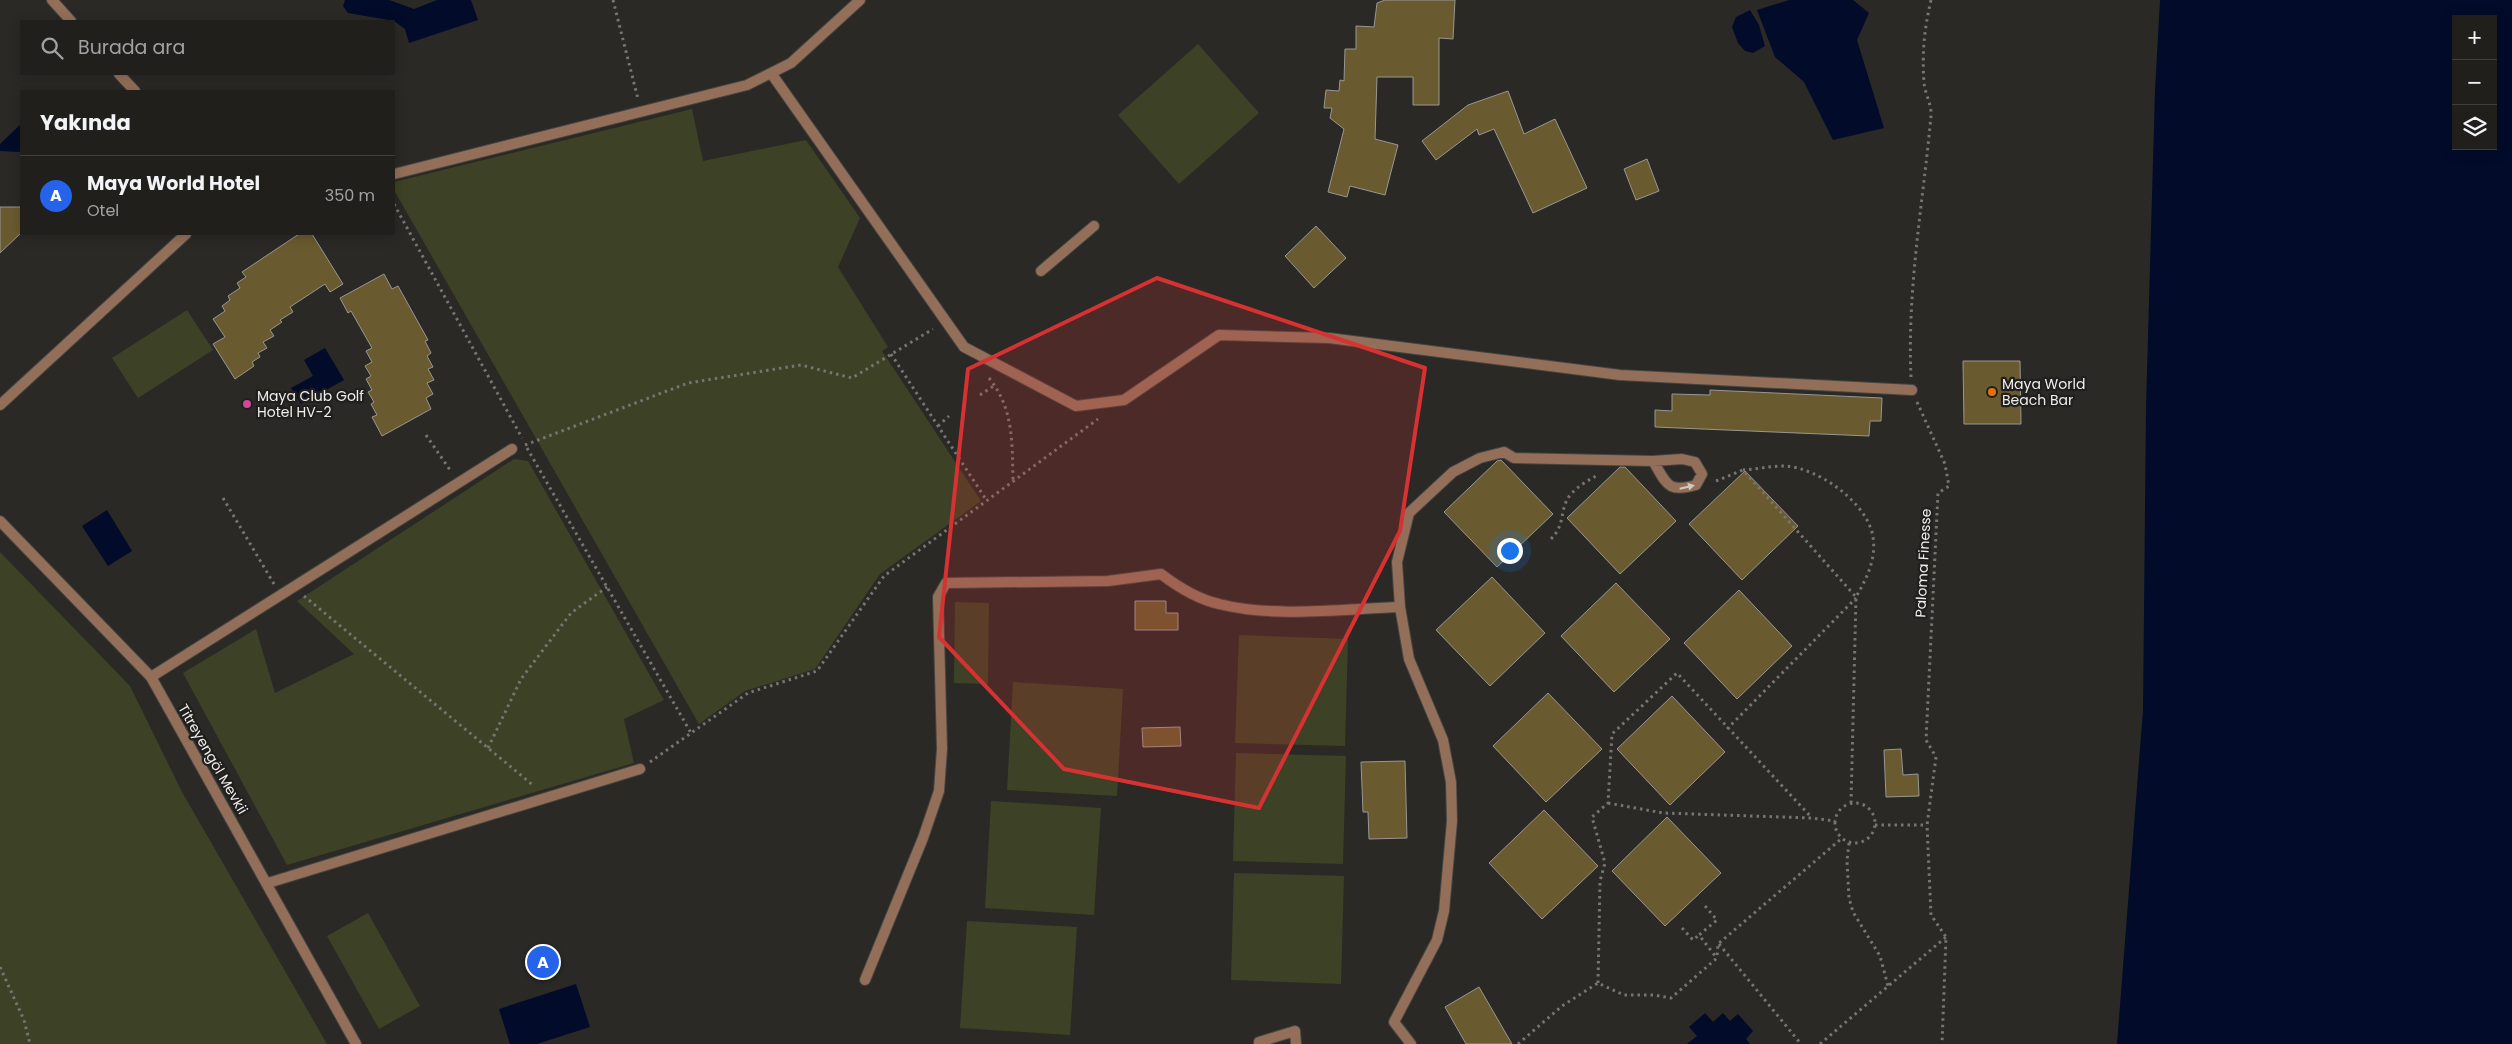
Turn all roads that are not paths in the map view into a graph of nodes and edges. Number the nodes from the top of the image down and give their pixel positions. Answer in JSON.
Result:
{"nodes":[{"id":1,"x":52,"y":0,"type":"edge"},
{"id":2,"x":860,"y":0,"type":"edge"},
{"id":3,"x":70,"y":20,"type":"edge"},
{"id":4,"x":771,"y":73,"type":"junction"},
{"id":5,"x":120,"y":75,"type":"edge"},
{"id":6,"x":134,"y":90,"type":"edge"},
{"id":7,"x":395,"y":174,"type":"edge"},
{"id":8,"x":1094,"y":226,"type":"dead end"},
{"id":9,"x":185,"y":235,"type":"edge"},
{"id":10,"x":1041,"y":271,"type":"dead end"},
{"id":11,"x":1912,"y":390,"type":"road end"},
{"id":12,"x":0,"y":405,"type":"edge"},
{"id":13,"x":512,"y":449,"type":"road end"},
{"id":14,"x":1653,"y":461,"type":"junction"},
{"id":15,"x":0,"y":521,"type":"edge"},
{"id":16,"x":1400,"y":607,"type":"junction"},
{"id":17,"x":151,"y":677,"type":"junction"},
{"id":18,"x":640,"y":769,"type":"road end"},
{"id":19,"x":268,"y":883,"type":"junction"},
{"id":20,"x":865,"y":980,"type":"dead end"},
{"id":21,"x":356,"y":1044,"type":"edge"},
{"id":22,"x":1259,"y":1044,"type":"edge"},
{"id":23,"x":1296,"y":1044,"type":"edge"},
{"id":24,"x":1411,"y":1044,"type":"edge"}],
"edges":[{"from":1,"to":3,"type":"street"},
{"from":2,"to":4,"type":"street"},
{"from":4,"to":7,"type":"street"},
{"from":4,"to":11,"type":"street"},
{"from":5,"to":6,"type":"street"},
{"from":8,"to":10,"type":"street"},
{"from":9,"to":12,"type":"street"},
{"from":13,"to":17,"type":"street"},
{"from":14,"to":14,"type":"street","one_way":true},
{"from":14,"to":16,"type":"street"},
{"from":15,"to":17,"type":"street","name":"Titreyengöl Mevkii"},
{"from":16,"to":20,"type":"street"},
{"from":16,"to":24,"type":"street"},
{"from":17,"to":19,"type":"street","name":"Titreyengöl Mevkii"},
{"from":18,"to":19,"type":"street"},
{"from":19,"to":21,"type":"street","name":"Titreyengöl Mevkii"},
{"from":22,"to":23,"type":"street"}]}
